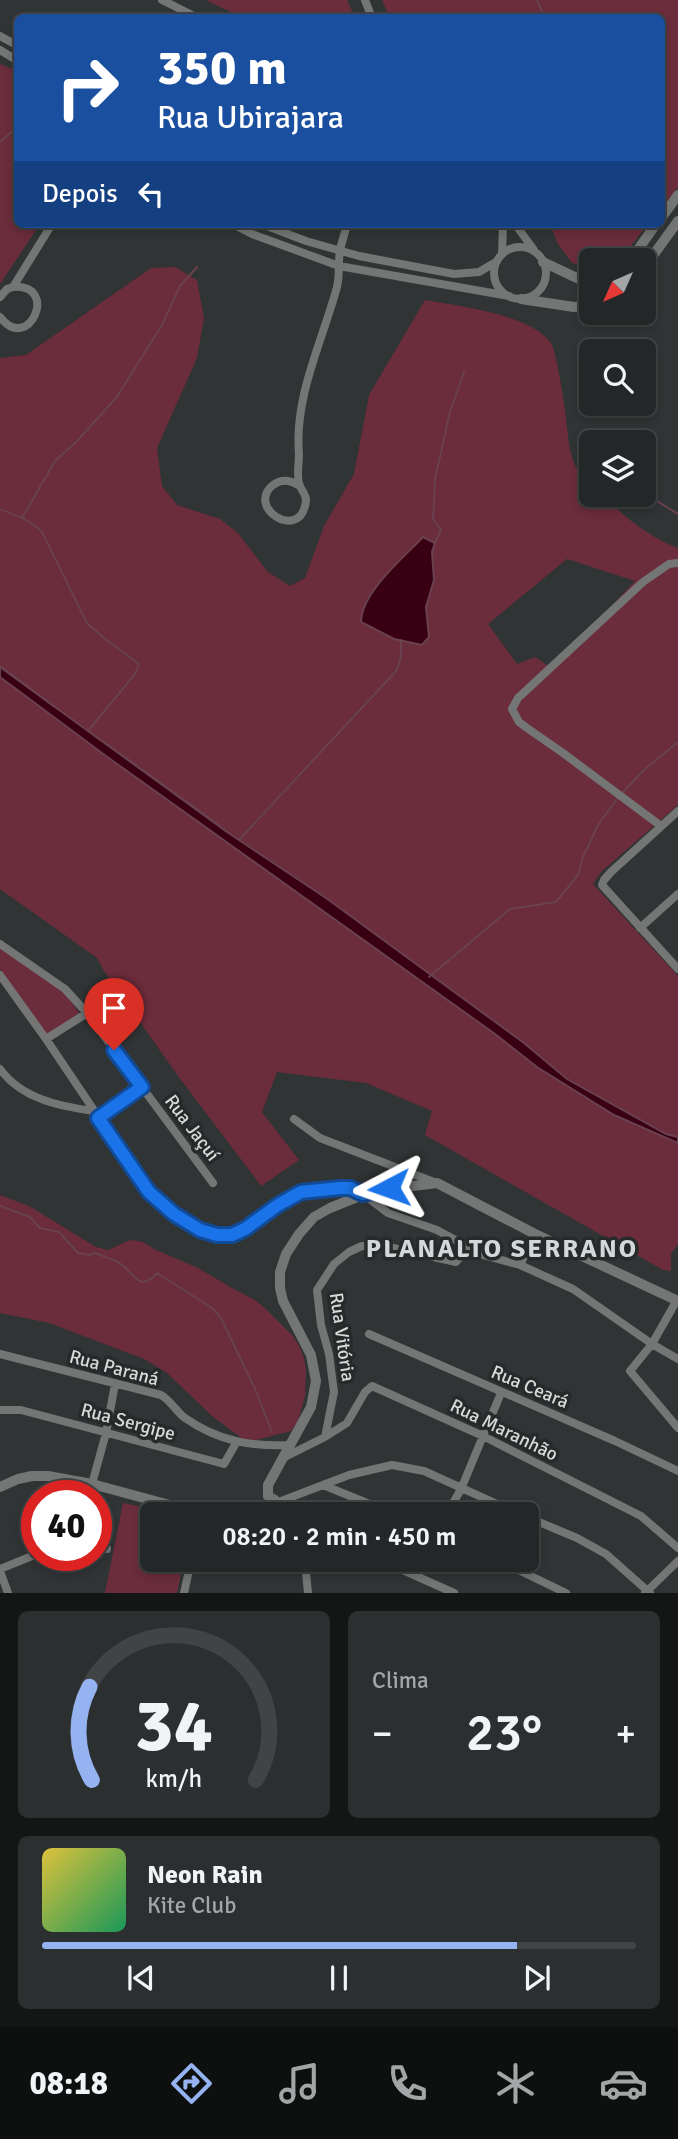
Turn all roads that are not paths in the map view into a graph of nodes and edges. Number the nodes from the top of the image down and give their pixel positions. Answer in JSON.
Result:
{"nodes":[{"id":1,"x":162,"y":0,"type":"edge"},
{"id":2,"x":190,"y":14,"type":"edge"},
{"id":3,"x":678,"y":195,"type":"edge"},
{"id":4,"x":665,"y":213,"type":"edge"},
{"id":5,"x":678,"y":221,"type":"edge"},
{"id":6,"x":50,"y":228,"type":"edge"},
{"id":7,"x":242,"y":228,"type":"edge"},
{"id":8,"x":272,"y":228,"type":"edge"},
{"id":9,"x":347,"y":228,"type":"edge"},
{"id":10,"x":503,"y":228,"type":"edge"},
{"id":11,"x":518,"y":228,"type":"edge"},
{"id":12,"x":653,"y":228,"type":"edge"},
{"id":13,"x":639,"y":248,"type":"edge"},
{"id":14,"x":340,"y":251,"type":"junction"},
{"id":15,"x":656,"y":251,"type":"edge"},
{"id":16,"x":502,"y":254,"type":"junction"},
{"id":17,"x":541,"y":258,"type":"junction"},
{"id":18,"x":496,"y":262,"type":"junction"},
{"id":19,"x":339,"y":266,"type":"junction"},
{"id":20,"x":579,"y":279,"type":"edge"},
{"id":21,"x":13,"y":287,"type":"junction"},
{"id":22,"x":509,"y":296,"type":"junction"},
{"id":23,"x":0,"y":297,"type":"edge"},
{"id":24,"x":522,"y":299,"type":"junction"},
{"id":25,"x":579,"y":306,"type":"edge"},
{"id":26,"x":0,"y":317,"type":"edge"},
{"id":27,"x":298,"y":485,"type":"junction"},
{"id":28,"x":678,"y":563,"type":"edge"},
{"id":29,"x":678,"y":811,"type":"edge"},
{"id":30,"x":661,"y":826,"type":"junction"},
{"id":31,"x":678,"y":894,"type":"edge"},
{"id":32,"x":640,"y":928,"type":"junction"},
{"id":33,"x":0,"y":943,"type":"edge"},
{"id":34,"x":677,"y":967,"type":"edge"},
{"id":35,"x":0,"y":975,"type":"edge"},
{"id":36,"x":87,"y":1013,"type":"junction"},
{"id":37,"x":46,"y":1039,"type":"junction"},
{"id":38,"x":0,"y":1069,"type":"edge"},
{"id":39,"x":142,"y":1087,"type":"junction"},
{"id":40,"x":96,"y":1115,"type":"junction"},
{"id":41,"x":294,"y":1119,"type":"dead end"},
{"id":42,"x":213,"y":1183,"type":"dead end"},
{"id":43,"x":437,"y":1184,"type":"junction"},
{"id":44,"x":340,"y":1188,"type":"junction"},
{"id":45,"x":363,"y":1194,"type":"junction"},
{"id":46,"x":343,"y":1203,"type":"junction"},
{"id":47,"x":535,"y":1234,"type":"junction"},
{"id":48,"x":469,"y":1247,"type":"junction"},
{"id":49,"x":520,"y":1265,"type":"junction"},
{"id":50,"x":677,"y":1301,"type":"edge"},
{"id":51,"x":369,"y":1334,"type":"dead end"},
{"id":52,"x":652,"y":1344,"type":"junction"},
{"id":53,"x":0,"y":1354,"type":"edge"},
{"id":54,"x":678,"y":1359,"type":"edge"},
{"id":55,"x":116,"y":1384,"type":"junction"},
{"id":56,"x":501,"y":1392,"type":"junction"},
{"id":57,"x":1,"y":1410,"type":"edge"},
{"id":58,"x":678,"y":1428,"type":"edge"},
{"id":59,"x":106,"y":1433,"type":"junction"},
{"id":60,"x":483,"y":1436,"type":"junction"},
{"id":61,"x":325,"y":1437,"type":"junction"},
{"id":62,"x":236,"y":1443,"type":"junction"},
{"id":63,"x":291,"y":1445,"type":"junction"},
{"id":64,"x":285,"y":1457,"type":"junction"},
{"id":65,"x":678,"y":1471,"type":"edge"},
{"id":66,"x":70,"y":1480,"type":"edge"},
{"id":67,"x":93,"y":1480,"type":"edge"},
{"id":68,"x":323,"y":1485,"type":"junction"},
{"id":69,"x":0,"y":1487,"type":"edge"},
{"id":70,"x":112,"y":1489,"type":"edge"},
{"id":71,"x":461,"y":1489,"type":"junction"},
{"id":72,"x":159,"y":1502,"type":"edge"},
{"id":73,"x":269,"y":1502,"type":"edge"},
{"id":74,"x":281,"y":1502,"type":"edge"},
{"id":75,"x":365,"y":1502,"type":"edge"},
{"id":76,"x":454,"y":1502,"type":"edge"},
{"id":77,"x":491,"y":1502,"type":"edge"},
{"id":78,"x":539,"y":1522,"type":"edge"},
{"id":79,"x":678,"y":1548,"type":"edge"},
{"id":80,"x":21,"y":1561,"type":"edge"},
{"id":81,"x":678,"y":1561,"type":"edge"},
{"id":82,"x":0,"y":1570,"type":"edge"},
{"id":83,"x":189,"y":1572,"type":"edge"},
{"id":84,"x":306,"y":1572,"type":"edge"},
{"id":85,"x":409,"y":1572,"type":"edge"},
{"id":86,"x":420,"y":1572,"type":"edge"},
{"id":87,"x":523,"y":1572,"type":"edge"},
{"id":88,"x":418,"y":1576,"type":"junction"},
{"id":89,"x":648,"y":1592,"type":"edge"},
{"id":90,"x":8,"y":1593,"type":"edge"},
{"id":91,"x":184,"y":1593,"type":"edge"},
{"id":92,"x":308,"y":1593,"type":"edge"},
{"id":93,"x":454,"y":1593,"type":"edge"},
{"id":94,"x":566,"y":1593,"type":"edge"}],
"edges":[{"from":1,"to":2,"type":"street"},
{"from":3,"to":4,"type":"street"},
{"from":5,"to":15,"type":"street"},
{"from":6,"to":21,"type":"street"},
{"from":7,"to":19,"type":"street"},
{"from":8,"to":14,"type":"street"},
{"from":9,"to":14,"type":"street"},
{"from":10,"to":16,"type":"street"},
{"from":11,"to":17,"type":"street"},
{"from":12,"to":13,"type":"street"},
{"from":14,"to":18,"type":"street"},
{"from":14,"to":19,"type":"street"},
{"from":16,"to":17,"type":"street"},
{"from":16,"to":18,"type":"street"},
{"from":17,"to":20,"type":"street"},
{"from":17,"to":24,"type":"street"},
{"from":18,"to":22,"type":"street"},
{"from":19,"to":22,"type":"street"},
{"from":19,"to":27,"type":"street"},
{"from":21,"to":23,"type":"street"},
{"from":21,"to":26,"type":"street"},
{"from":22,"to":24,"type":"street"},
{"from":24,"to":25,"type":"street"},
{"from":27,"to":27,"type":"street"},
{"from":28,"to":30,"type":"street"},
{"from":29,"to":30,"type":"street"},
{"from":30,"to":32,"type":"street"},
{"from":31,"to":32,"type":"street"},
{"from":32,"to":34,"type":"street"},
{"from":33,"to":36,"type":"street","name":"Rua Jaçuí"},
{"from":35,"to":37,"type":"street"},
{"from":36,"to":37,"type":"street"},
{"from":36,"to":39,"type":"street","name":"Rua Jaçuí"},
{"from":37,"to":40,"type":"street"},
{"from":38,"to":40,"type":"street"},
{"from":39,"to":40,"type":"street"},
{"from":39,"to":42,"type":"street","name":"Rua Jaçuí"},
{"from":40,"to":44,"type":"street"},
{"from":41,"to":43,"type":"street"},
{"from":43,"to":45,"type":"street"},
{"from":43,"to":47,"type":"street"},
{"from":44,"to":45,"type":"street"},
{"from":44,"to":46,"type":"street"},
{"from":45,"to":46,"type":"street"},
{"from":45,"to":48,"type":"street"},
{"from":46,"to":63,"type":"street"},
{"from":47,"to":49,"type":"street"},
{"from":47,"to":50,"type":"street"},
{"from":48,"to":49,"type":"street"},
{"from":48,"to":61,"type":"street","name":"Rua Vitória"},
{"from":49,"to":52,"type":"street"},
{"from":50,"to":52,"type":"street"},
{"from":51,"to":56,"type":"street","name":"Rua Ceará"},
{"from":52,"to":54,"type":"street"},
{"from":52,"to":58,"type":"street"},
{"from":53,"to":55,"type":"street","name":"Rua Paraná"},
{"from":55,"to":59,"type":"street"},
{"from":55,"to":62,"type":"street","name":"Rua Paraná"},
{"from":56,"to":60,"type":"street"},
{"from":56,"to":65,"type":"street","name":"Rua Ceará"},
{"from":57,"to":59,"type":"street","name":"Rua Sergipe"},
{"from":59,"to":62,"type":"street","name":"Rua Sergipe"},
{"from":59,"to":67,"type":"street"},
{"from":60,"to":61,"type":"street","name":"Rua Maranhão"},
{"from":60,"to":71,"type":"street"},
{"from":60,"to":79,"type":"street","name":"Rua Maranhão"},
{"from":61,"to":64,"type":"street"},
{"from":62,"to":63,"type":"street","name":"Rua Paraná"},
{"from":63,"to":64,"type":"street"},
{"from":64,"to":73,"type":"street"},
{"from":66,"to":69,"type":"street"},
{"from":68,"to":71,"type":"street"},
{"from":68,"to":74,"type":"street"},
{"from":68,"to":75,"type":"street"},
{"from":70,"to":72,"type":"street"},
{"from":71,"to":76,"type":"street"},
{"from":71,"to":77,"type":"street"},
{"from":78,"to":89,"type":"street"},
{"from":80,"to":82,"type":"street"},
{"from":81,"to":89,"type":"street"},
{"from":82,"to":90,"type":"street"},
{"from":83,"to":91,"type":"street"},
{"from":84,"to":92,"type":"street"},
{"from":85,"to":88,"type":"street"},
{"from":86,"to":88,"type":"street"},
{"from":87,"to":94,"type":"street"},
{"from":88,"to":93,"type":"street"}]}
